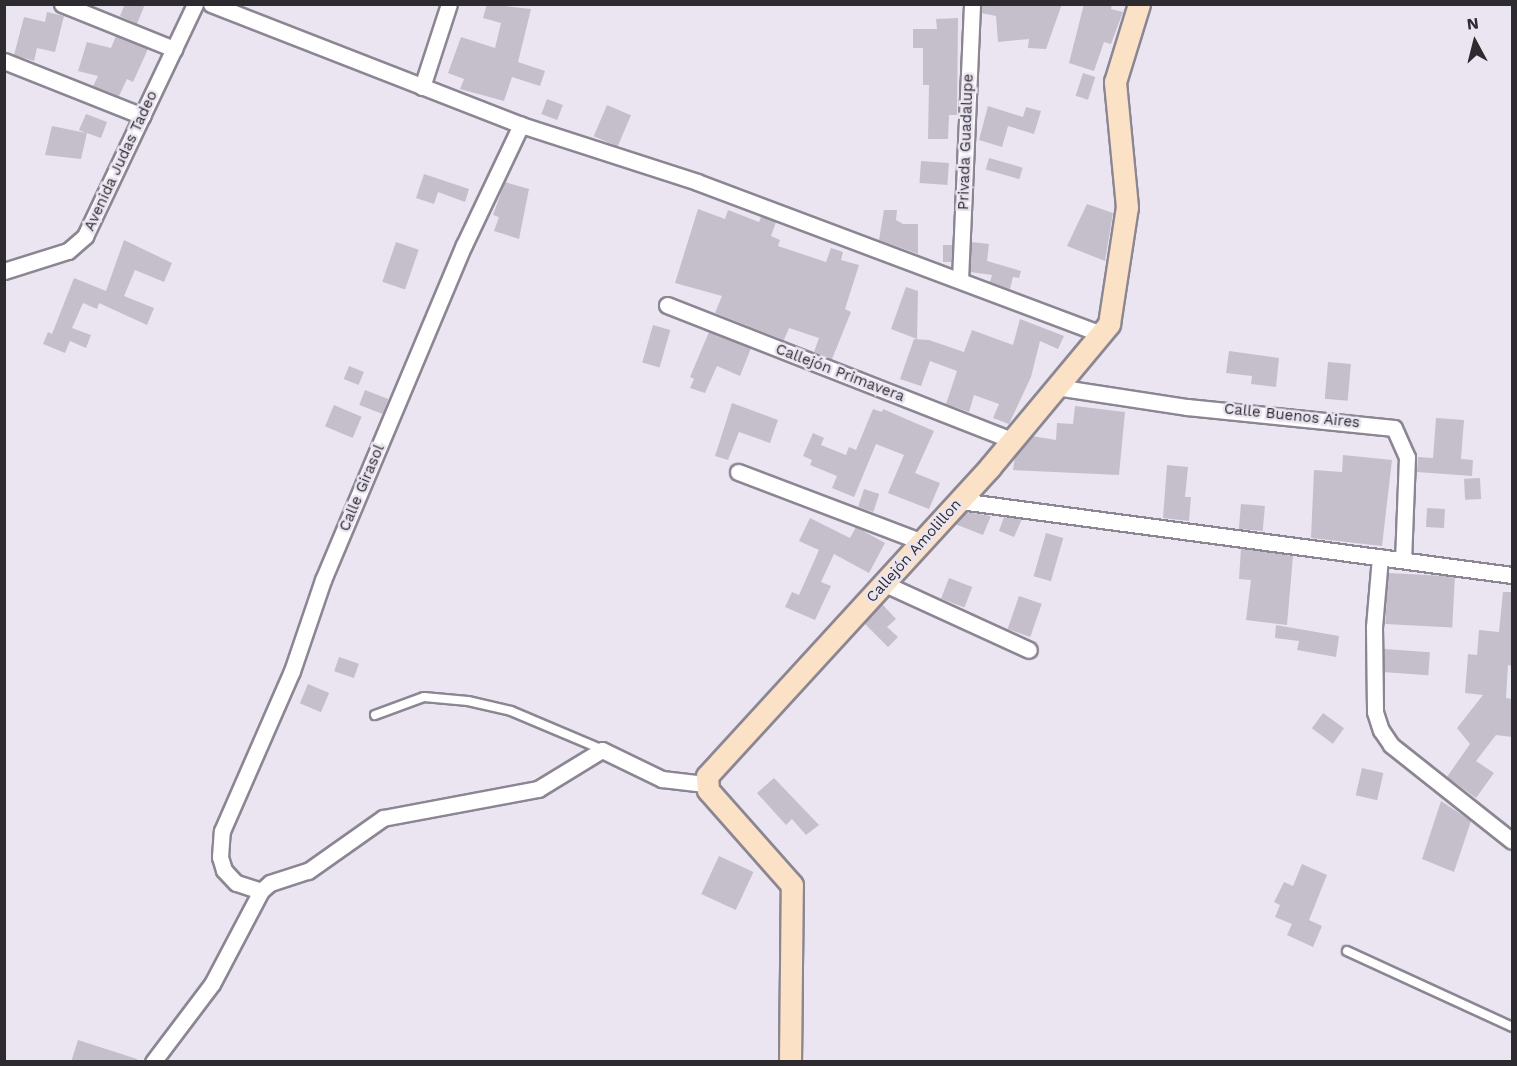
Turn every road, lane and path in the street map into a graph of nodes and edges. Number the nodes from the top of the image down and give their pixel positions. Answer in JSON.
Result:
{"nodes":[{"id":1,"x":62,"y":4,"type":"edge"},
{"id":2,"x":195,"y":4,"type":"edge"},
{"id":3,"x":211,"y":4,"type":"edge"},
{"id":4,"x":449,"y":4,"type":"edge"},
{"id":5,"x":972,"y":4,"type":"edge"},
{"id":6,"x":1139,"y":4,"type":"edge"},
{"id":7,"x":174,"y":49,"type":"junction"},
{"id":8,"x":4,"y":61,"type":"edge"},
{"id":9,"x":422,"y":87,"type":"junction"},
{"id":10,"x":142,"y":116,"type":"junction"},
{"id":11,"x":521,"y":125,"type":"junction"},
{"id":12,"x":4,"y":271,"type":"edge"},
{"id":13,"x":960,"y":280,"type":"junction"},
{"id":14,"x":667,"y":305,"type":"dead end"},
{"id":15,"x":1101,"y":334,"type":"junction"},
{"id":16,"x":1056,"y":387,"type":"junction"},
{"id":17,"x":1012,"y":440,"type":"junction"},
{"id":18,"x":738,"y":472,"type":"dead end"},
{"id":19,"x":960,"y":501,"type":"junction"},
{"id":20,"x":922,"y":542,"type":"junction"},
{"id":21,"x":1380,"y":557,"type":"junction"},
{"id":22,"x":1403,"y":560,"type":"junction"},
{"id":23,"x":1512,"y":575,"type":"edge"},
{"id":24,"x":885,"y":584,"type":"junction"},
{"id":25,"x":1029,"y":650,"type":"dead end"},
{"id":26,"x":375,"y":715,"type":"dead end"},
{"id":27,"x":602,"y":750,"type":"junction"},
{"id":28,"x":705,"y":784,"type":"junction"},
{"id":29,"x":1512,"y":841,"type":"edge"},
{"id":30,"x":261,"y":891,"type":"junction"},
{"id":31,"x":1347,"y":951,"type":"dead end"},
{"id":32,"x":1512,"y":1027,"type":"edge"},
{"id":33,"x":153,"y":1062,"type":"edge"},
{"id":34,"x":790,"y":1062,"type":"edge"}],
"edges":[{"from":1,"to":7,"type":"street"},
{"from":2,"to":7,"type":"street","name":"Avenida Judas Tadeo"},
{"from":3,"to":9,"type":"street"},
{"from":4,"to":9,"type":"street"},
{"from":5,"to":13,"type":"street","name":"Privada Guadalupe"},
{"from":6,"to":15,"type":"street","name":"Callejón Amolillon"},
{"from":7,"to":10,"type":"street","name":"Avenida Judas Tadeo"},
{"from":8,"to":10,"type":"street"},
{"from":9,"to":11,"type":"street"},
{"from":10,"to":12,"type":"street","name":"Avenida Judas Tadeo"},
{"from":11,"to":13,"type":"street"},
{"from":11,"to":30,"type":"street","name":"Calle Girasol"},
{"from":13,"to":15,"type":"street"},
{"from":14,"to":17,"type":"street","name":"Callejón Primavera"},
{"from":15,"to":16,"type":"street","name":"Callejón Amolillon"},
{"from":16,"to":17,"type":"street","name":"Callejón Amolillon"},
{"from":16,"to":22,"type":"street","name":"Calle Buenos Aires"},
{"from":17,"to":19,"type":"street","name":"Callejón Amolillon"},
{"from":18,"to":20,"type":"street"},
{"from":19,"to":20,"type":"street","name":"Callejón Amolillon"},
{"from":19,"to":21,"type":"street"},
{"from":20,"to":24,"type":"street","name":"Callejón Amolillon"},
{"from":21,"to":22,"type":"street"},
{"from":21,"to":29,"type":"street"},
{"from":22,"to":23,"type":"street"},
{"from":24,"to":25,"type":"street"},
{"from":24,"to":28,"type":"street","name":"Callejón Amolillon"},
{"from":26,"to":27,"type":"lane"},
{"from":27,"to":28,"type":"street"},
{"from":27,"to":30,"type":"street"},
{"from":28,"to":34,"type":"street"},
{"from":30,"to":33,"type":"street"},
{"from":31,"to":32,"type":"lane"}]}
